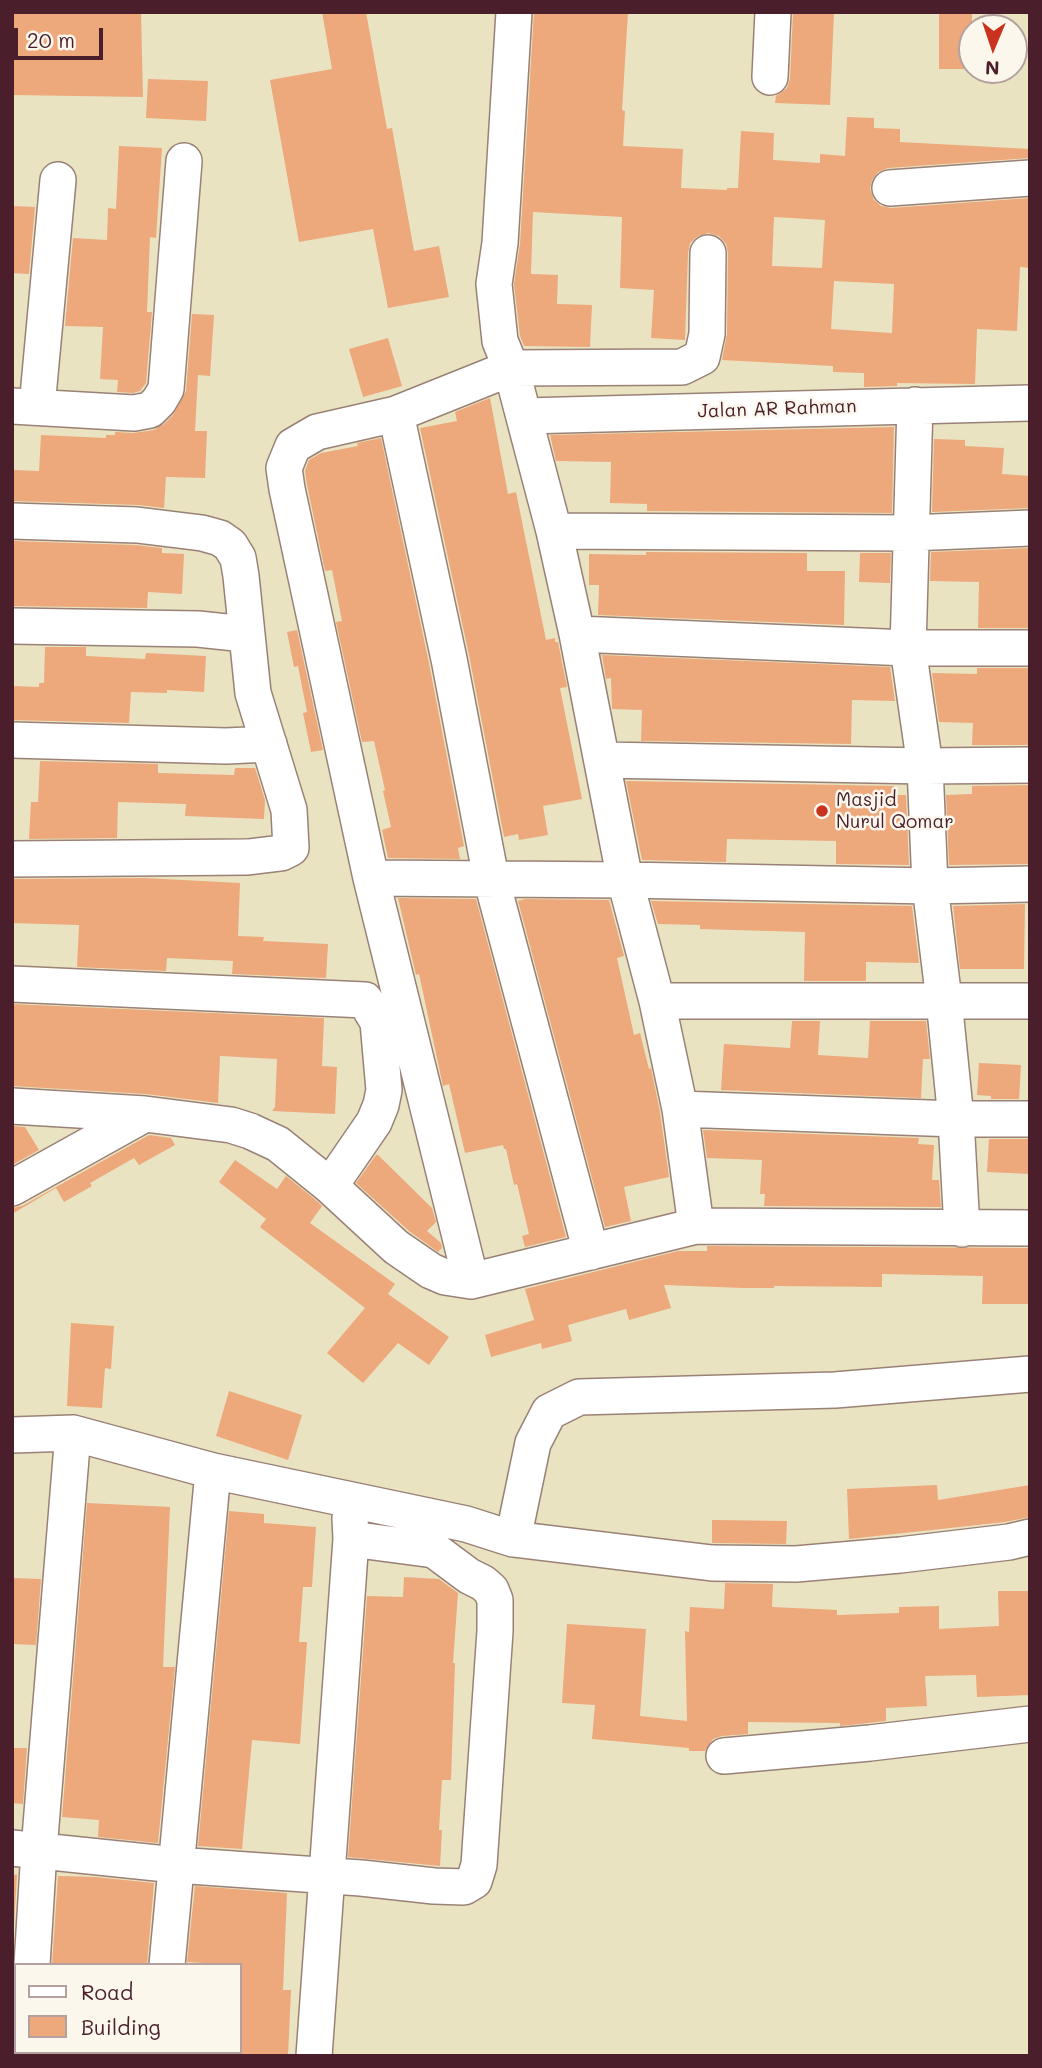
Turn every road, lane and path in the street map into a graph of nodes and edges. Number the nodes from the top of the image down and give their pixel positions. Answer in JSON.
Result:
{"nodes":[{"id":1,"x":514,"y":12,"type":"edge"},
{"id":2,"x":773,"y":12,"type":"edge"},
{"id":3,"x":770,"y":77,"type":"dead end"},
{"id":4,"x":184,"y":161,"type":"dead end"},
{"id":5,"x":1030,"y":178,"type":"edge"},
{"id":6,"x":58,"y":180,"type":"dead end"},
{"id":7,"x":890,"y":188,"type":"dead end"},
{"id":8,"x":708,"y":253,"type":"dead end"},
{"id":9,"x":511,"y":368,"type":"junction"},
{"id":10,"x":1030,"y":403,"type":"edge"},
{"id":11,"x":915,"y":405,"type":"junction"},
{"id":12,"x":24,"y":406,"type":"edge"},
{"id":13,"x":396,"y":414,"type":"junction"},
{"id":14,"x":524,"y":416,"type":"junction"},
{"id":15,"x":12,"y":521,"type":"edge"},
{"id":16,"x":1030,"y":528,"type":"edge"},
{"id":17,"x":554,"y":531,"type":"junction"},
{"id":18,"x":910,"y":533,"type":"junction"},
{"id":19,"x":12,"y":626,"type":"edge"},
{"id":20,"x":245,"y":634,"type":"junction"},
{"id":21,"x":577,"y":634,"type":"junction"},
{"id":22,"x":908,"y":648,"type":"junction"},
{"id":23,"x":1030,"y":648,"type":"edge"},
{"id":24,"x":12,"y":740,"type":"edge"},
{"id":25,"x":269,"y":744,"type":"junction"},
{"id":26,"x":603,"y":760,"type":"junction"},
{"id":27,"x":1030,"y":765,"type":"edge"},
{"id":28,"x":925,"y":766,"type":"junction"},
{"id":29,"x":12,"y":859,"type":"edge"},
{"id":30,"x":371,"y":878,"type":"junction"},
{"id":31,"x":491,"y":878,"type":"junction"},
{"id":32,"x":625,"y":880,"type":"junction"},
{"id":33,"x":1030,"y":884,"type":"edge"},
{"id":34,"x":930,"y":886,"type":"junction"},
{"id":35,"x":12,"y":984,"type":"edge"},
{"id":36,"x":944,"y":1000,"type":"junction"},
{"id":37,"x":657,"y":1001,"type":"junction"},
{"id":38,"x":1030,"y":1001,"type":"edge"},
{"id":39,"x":12,"y":1106,"type":"edge"},
{"id":40,"x":680,"y":1110,"type":"junction"},
{"id":41,"x":145,"y":1114,"type":"junction"},
{"id":42,"x":956,"y":1119,"type":"junction"},
{"id":43,"x":1030,"y":1119,"type":"edge"},
{"id":44,"x":330,"y":1186,"type":"junction"},
{"id":45,"x":12,"y":1188,"type":"edge"},
{"id":46,"x":696,"y":1226,"type":"junction"},
{"id":47,"x":1030,"y":1228,"type":"edge"},
{"id":48,"x":962,"y":1229,"type":"junction"},
{"id":49,"x":591,"y":1252,"type":"junction"},
{"id":50,"x":471,"y":1281,"type":"junction"},
{"id":51,"x":1030,"y":1374,"type":"edge"},
{"id":52,"x":73,"y":1433,"type":"junction"},
{"id":53,"x":12,"y":1435,"type":"edge"},
{"id":54,"x":213,"y":1471,"type":"junction"},
{"id":55,"x":350,"y":1501,"type":"junction"},
{"id":56,"x":1030,"y":1537,"type":"edge"},
{"id":57,"x":351,"y":1539,"type":"junction"},
{"id":58,"x":513,"y":1539,"type":"junction"},
{"id":59,"x":1030,"y":1724,"type":"edge"},
{"id":60,"x":724,"y":1756,"type":"dead end"},
{"id":61,"x":25,"y":1849,"type":"edge"},
{"id":62,"x":176,"y":1865,"type":"junction"},
{"id":63,"x":326,"y":1875,"type":"junction"},
{"id":64,"x":32,"y":1963,"type":"edge"},
{"id":65,"x":167,"y":1963,"type":"edge"},
{"id":66,"x":314,"y":2056,"type":"edge"}],
"edges":[{"from":1,"to":9,"type":"street"},
{"from":2,"to":3,"type":"street"},
{"from":4,"to":12,"type":"street"},
{"from":5,"to":7,"type":"street"},
{"from":6,"to":12,"type":"street"},
{"from":8,"to":9,"type":"street"},
{"from":9,"to":13,"type":"street"},
{"from":9,"to":14,"type":"street"},
{"from":10,"to":11,"type":"street","name":"Jalan AR Rahman"},
{"from":11,"to":14,"type":"street","name":"Jalan AR Rahman"},
{"from":11,"to":18,"type":"street"},
{"from":13,"to":30,"type":"street"},
{"from":13,"to":31,"type":"street"},
{"from":14,"to":17,"type":"street"},
{"from":15,"to":20,"type":"street"},
{"from":16,"to":18,"type":"street"},
{"from":17,"to":18,"type":"street"},
{"from":17,"to":21,"type":"street"},
{"from":18,"to":22,"type":"street"},
{"from":19,"to":20,"type":"street"},
{"from":20,"to":25,"type":"street"},
{"from":21,"to":22,"type":"street"},
{"from":21,"to":26,"type":"street"},
{"from":22,"to":23,"type":"street"},
{"from":22,"to":28,"type":"street"},
{"from":24,"to":25,"type":"street"},
{"from":25,"to":29,"type":"street"},
{"from":26,"to":28,"type":"street"},
{"from":26,"to":32,"type":"street"},
{"from":27,"to":28,"type":"street"},
{"from":28,"to":34,"type":"street"},
{"from":30,"to":31,"type":"street"},
{"from":30,"to":50,"type":"street"},
{"from":31,"to":32,"type":"street"},
{"from":31,"to":49,"type":"street"},
{"from":32,"to":34,"type":"street"},
{"from":32,"to":37,"type":"street"},
{"from":33,"to":34,"type":"street"},
{"from":34,"to":36,"type":"street"},
{"from":35,"to":44,"type":"street"},
{"from":36,"to":37,"type":"street"},
{"from":36,"to":38,"type":"street"},
{"from":36,"to":42,"type":"street"},
{"from":37,"to":40,"type":"street"},
{"from":39,"to":41,"type":"street"},
{"from":40,"to":42,"type":"street"},
{"from":40,"to":46,"type":"street"},
{"from":41,"to":44,"type":"street"},
{"from":41,"to":45,"type":"street"},
{"from":42,"to":43,"type":"street"},
{"from":42,"to":48,"type":"street"},
{"from":44,"to":50,"type":"street"},
{"from":46,"to":48,"type":"street"},
{"from":46,"to":49,"type":"street"},
{"from":47,"to":48,"type":"street"},
{"from":49,"to":50,"type":"street"},
{"from":51,"to":58,"type":"street"},
{"from":52,"to":53,"type":"street"},
{"from":52,"to":54,"type":"street"},
{"from":52,"to":61,"type":"street"},
{"from":54,"to":55,"type":"street"},
{"from":54,"to":62,"type":"street"},
{"from":55,"to":57,"type":"street"},
{"from":55,"to":58,"type":"street"},
{"from":56,"to":58,"type":"street"},
{"from":57,"to":63,"type":"street"},
{"from":57,"to":63,"type":"street"},
{"from":59,"to":60,"type":"street"},
{"from":61,"to":62,"type":"street"},
{"from":61,"to":64,"type":"street"},
{"from":62,"to":63,"type":"street"},
{"from":62,"to":65,"type":"street"},
{"from":63,"to":66,"type":"street"}]}
